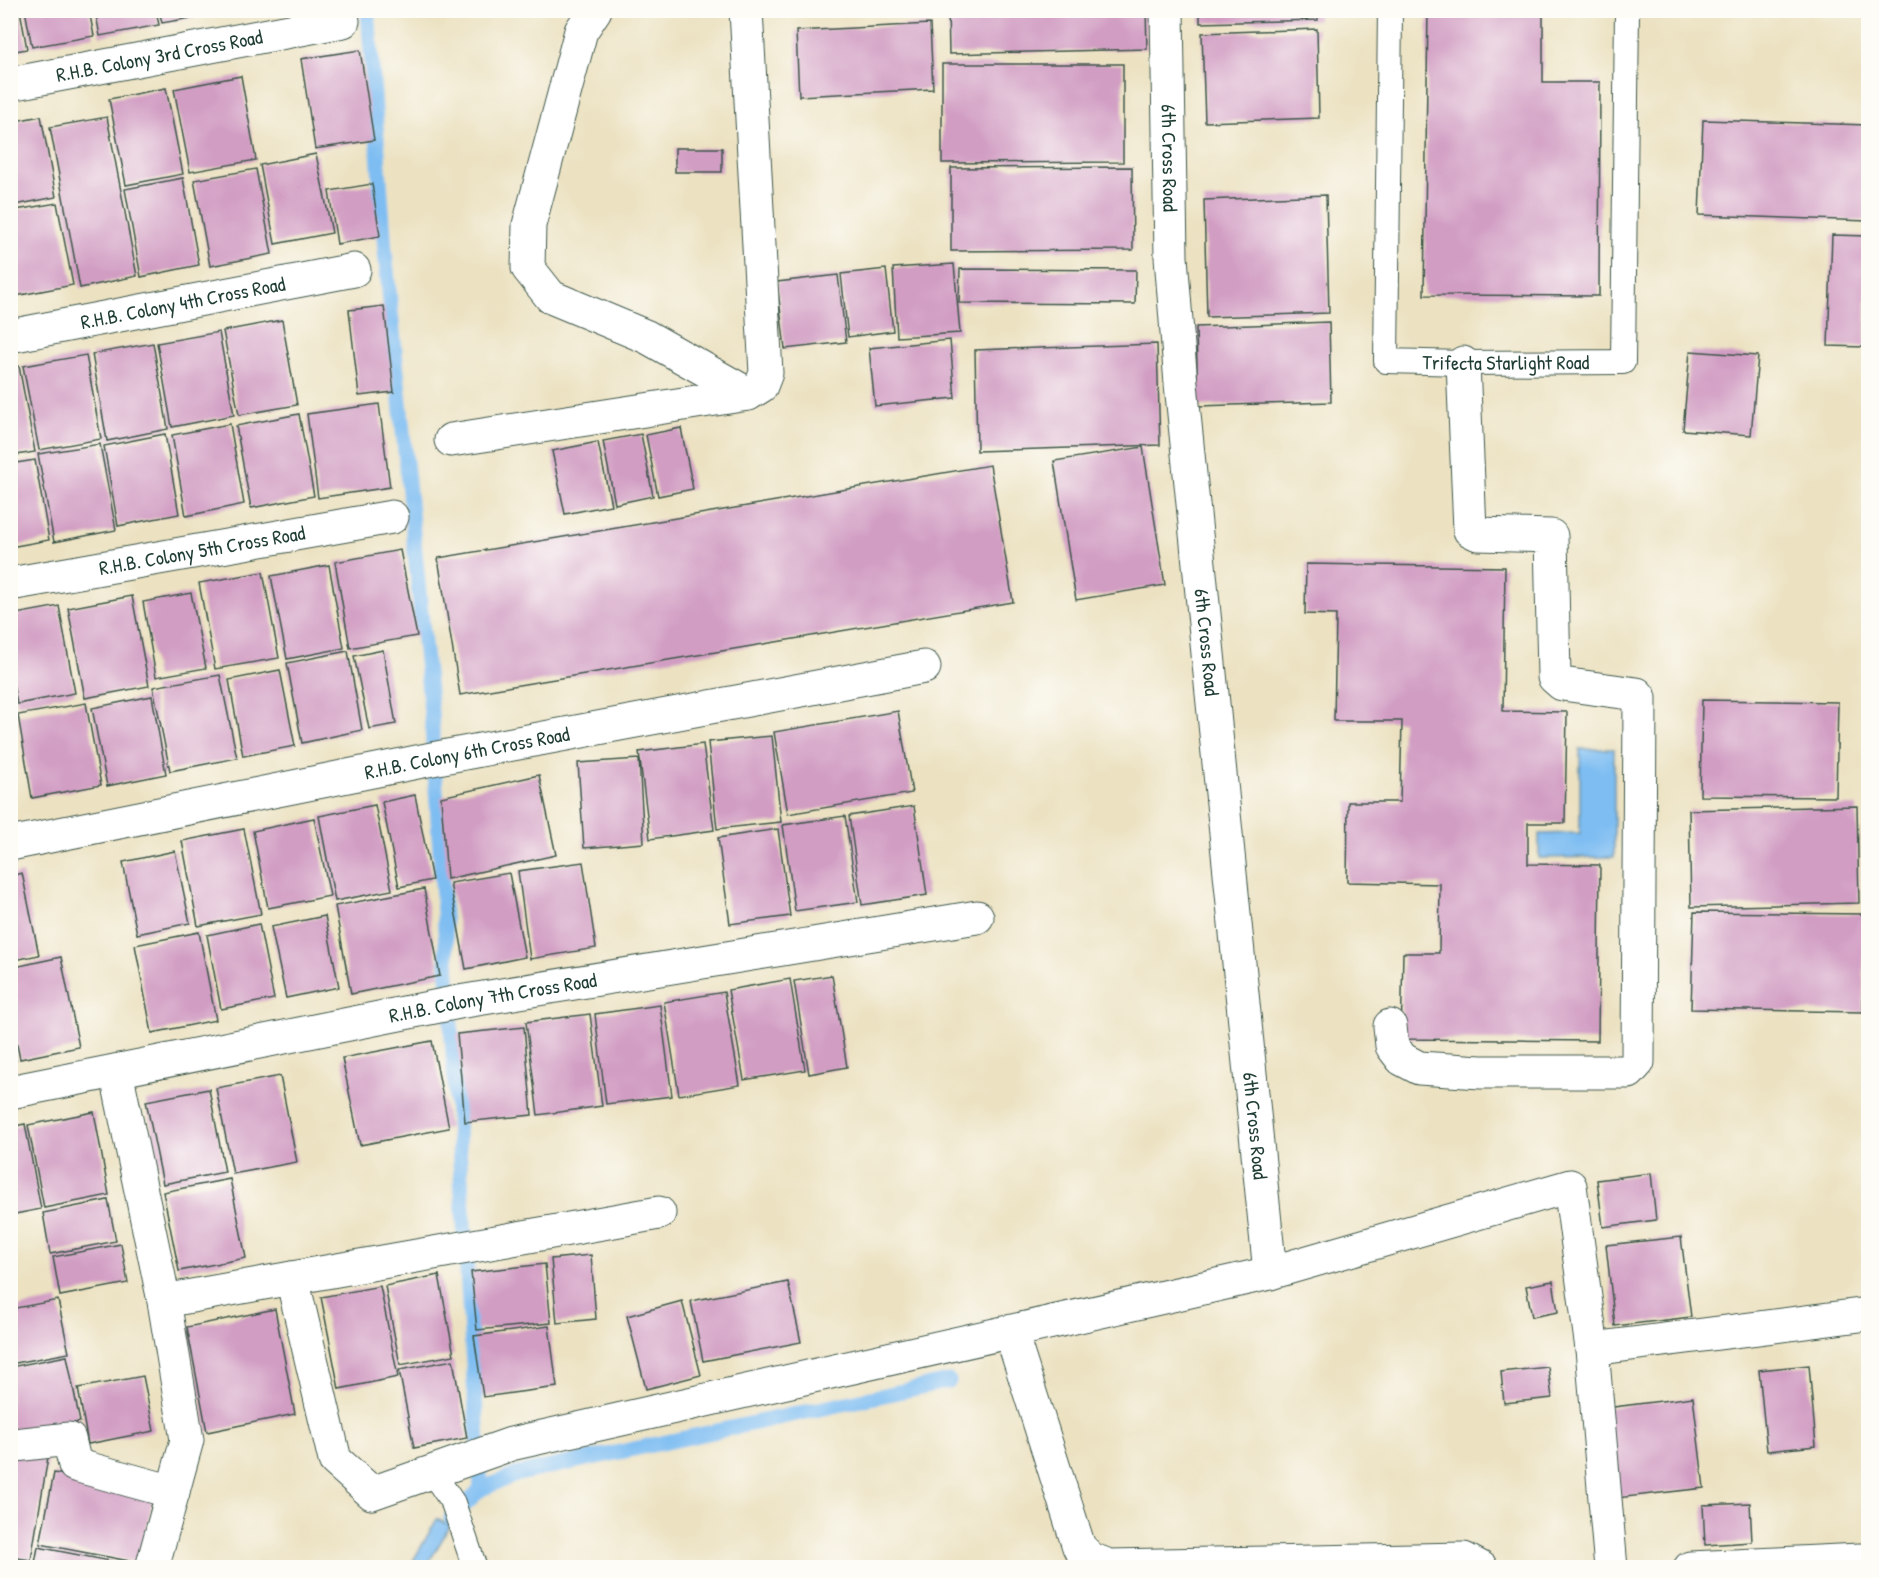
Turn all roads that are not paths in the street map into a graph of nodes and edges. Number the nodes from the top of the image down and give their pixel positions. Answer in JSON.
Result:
{"nodes":[{"id":1,"x":595,"y":10,"type":"edge"},
{"id":2,"x":746,"y":10,"type":"edge"},
{"id":3,"x":1167,"y":10,"type":"edge"},
{"id":4,"x":1390,"y":10,"type":"edge"},
{"id":5,"x":1627,"y":10,"type":"edge"},
{"id":6,"x":343,"y":21,"type":"dead end"},
{"id":7,"x":10,"y":84,"type":"edge"},
{"id":8,"x":354,"y":270,"type":"dead end"},
{"id":9,"x":10,"y":336,"type":"edge"},
{"id":10,"x":1463,"y":363,"type":"junction"},
{"id":11,"x":748,"y":394,"type":"junction"},
{"id":12,"x":451,"y":440,"type":"dead end"},
{"id":13,"x":392,"y":517,"type":"dead end"},
{"id":14,"x":10,"y":584,"type":"edge"},
{"id":15,"x":924,"y":667,"type":"dead end"},
{"id":16,"x":10,"y":844,"type":"edge"},
{"id":17,"x":977,"y":917,"type":"dead end"},
{"id":18,"x":1390,"y":1026,"type":"dead end"},
{"id":19,"x":116,"y":1071,"type":"junction"},
{"id":20,"x":10,"y":1092,"type":"edge"},
{"id":21,"x":659,"y":1213,"type":"dead end"},
{"id":22,"x":1270,"y":1273,"type":"junction"},
{"id":23,"x":292,"y":1278,"type":"junction"},
{"id":24,"x":164,"y":1301,"type":"junction"},
{"id":25,"x":1869,"y":1314,"type":"edge"},
{"id":26,"x":1011,"y":1333,"type":"junction"},
{"id":27,"x":1592,"y":1349,"type":"junction"},
{"id":28,"x":10,"y":1443,"type":"edge"},
{"id":29,"x":433,"y":1473,"type":"junction"},
{"id":30,"x":173,"y":1492,"type":"junction"},
{"id":31,"x":1860,"y":1560,"type":"dead end"},
{"id":32,"x":152,"y":1568,"type":"edge"},
{"id":33,"x":475,"y":1568,"type":"edge"},
{"id":34,"x":1481,"y":1568,"type":"edge"},
{"id":35,"x":1611,"y":1568,"type":"edge"},
{"id":36,"x":1690,"y":1568,"type":"edge"}],
"edges":[{"from":1,"to":11,"type":"street"},
{"from":2,"to":11,"type":"street"},
{"from":3,"to":22,"type":"street","name":"6th Cross Road"},
{"from":4,"to":10,"type":"lane","name":"Trifecta Starlight Road"},
{"from":5,"to":10,"type":"lane","name":"Trifecta Starlight Road"},
{"from":6,"to":7,"type":"street","name":"R.H.B. Colony 3rd Cross Road"},
{"from":8,"to":9,"type":"street","name":"R.H.B. Colony 4th Cross Road"},
{"from":10,"to":18,"type":"street"},
{"from":11,"to":12,"type":"street"},
{"from":13,"to":14,"type":"street","name":"R.H.B. Colony 5th Cross Road"},
{"from":15,"to":16,"type":"street","name":"R.H.B. Colony 6th Cross Road"},
{"from":17,"to":19,"type":"street","name":"R.H.B. Colony 7th Cross Road"},
{"from":19,"to":20,"type":"street","name":"R.H.B. Colony 7th Cross Road"},
{"from":19,"to":24,"type":"street"},
{"from":21,"to":23,"type":"street"},
{"from":22,"to":26,"type":"street"},
{"from":22,"to":27,"type":"street"},
{"from":23,"to":24,"type":"street"},
{"from":23,"to":29,"type":"street"},
{"from":24,"to":30,"type":"street"},
{"from":25,"to":27,"type":"street"},
{"from":26,"to":29,"type":"street"},
{"from":26,"to":34,"type":"street"},
{"from":27,"to":35,"type":"street"},
{"from":28,"to":30,"type":"street"},
{"from":29,"to":33,"type":"lane"},
{"from":30,"to":32,"type":"street"},
{"from":31,"to":36,"type":"street"}]}
